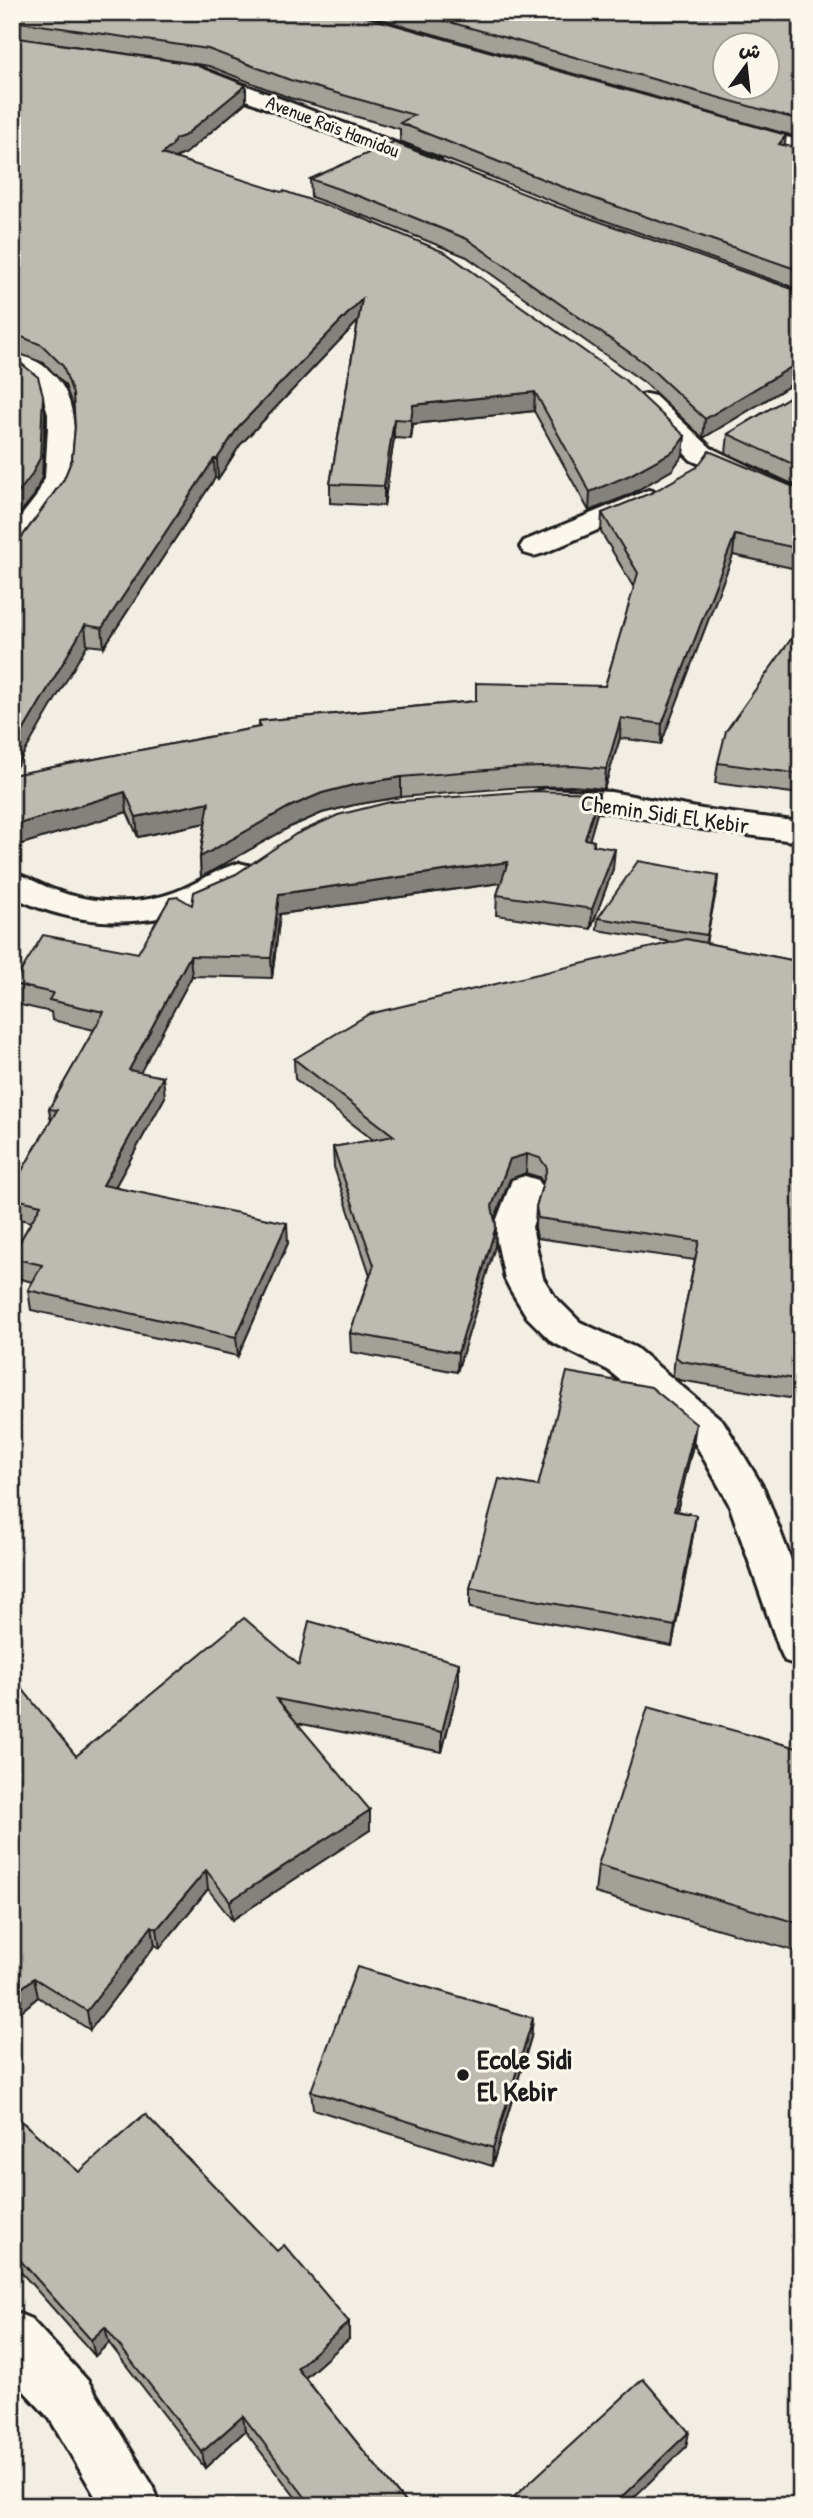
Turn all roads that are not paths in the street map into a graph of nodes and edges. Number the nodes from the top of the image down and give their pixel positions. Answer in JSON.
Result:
{"nodes":[{"id":1,"x":173,"y":69,"type":"edge"},
{"id":2,"x":721,"y":125,"type":"edge"},
{"id":3,"x":801,"y":148,"type":"edge"},
{"id":4,"x":457,"y":174,"type":"edge"},
{"id":5,"x":12,"y":360,"type":"edge"},
{"id":6,"x":623,"y":384,"type":"edge"},
{"id":7,"x":712,"y":447,"type":"junction"},
{"id":8,"x":801,"y":502,"type":"edge"},
{"id":9,"x":534,"y":547,"type":"dead end"},
{"id":10,"x":12,"y":549,"type":"edge"},
{"id":11,"x":515,"y":799,"type":"edge"},
{"id":12,"x":801,"y":832,"type":"edge"},
{"id":13,"x":266,"y":854,"type":"edge"},
{"id":14,"x":12,"y":883,"type":"edge"},
{"id":15,"x":525,"y":1189,"type":"dead end"},
{"id":16,"x":801,"y":1648,"type":"edge"},
{"id":17,"x":12,"y":2337,"type":"edge"},
{"id":18,"x":133,"y":2506,"type":"edge"}],
"edges":[{"from":1,"to":4,"type":"street","name":"Avenue Raïs Hamidou"},
{"from":2,"to":3,"type":"street"},
{"from":5,"to":10,"type":"street"},
{"from":6,"to":7,"type":"street"},
{"from":7,"to":8,"type":"street"},
{"from":7,"to":9,"type":"street"},
{"from":11,"to":12,"type":"street","name":"Chemin Sidi El Kebir"},
{"from":13,"to":14,"type":"street"},
{"from":15,"to":16,"type":"street"},
{"from":17,"to":18,"type":"street"}]}
